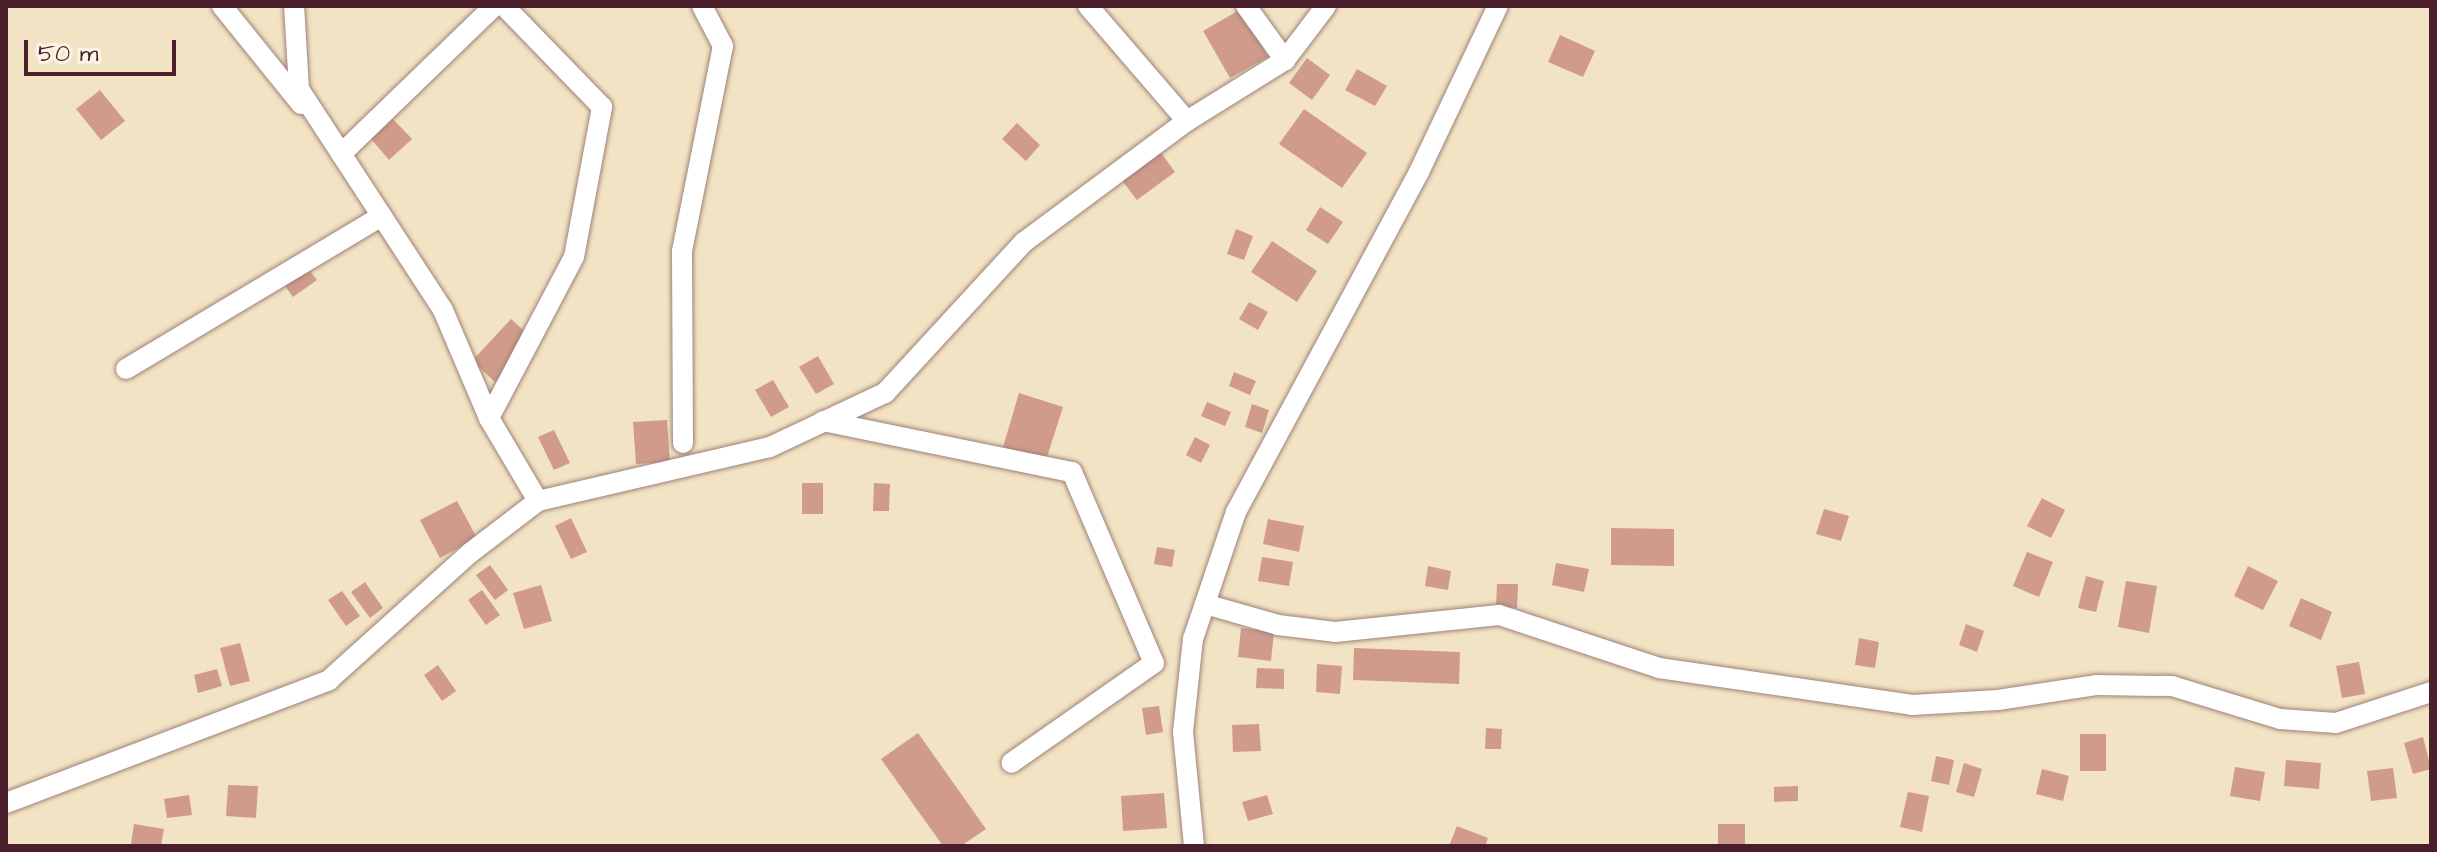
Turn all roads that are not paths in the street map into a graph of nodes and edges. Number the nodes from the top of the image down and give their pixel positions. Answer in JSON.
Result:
{"nodes":[{"id":1,"x":222,"y":6,"type":"edge"},
{"id":2,"x":294,"y":6,"type":"edge"},
{"id":3,"x":494,"y":6,"type":"edge"},
{"id":4,"x":504,"y":6,"type":"edge"},
{"id":5,"x":702,"y":6,"type":"edge"},
{"id":6,"x":1088,"y":6,"type":"edge"},
{"id":7,"x":1246,"y":6,"type":"edge"},
{"id":8,"x":1326,"y":6,"type":"edge"},
{"id":9,"x":1498,"y":6,"type":"edge"},
{"id":10,"x":1285,"y":60,"type":"junction"},
{"id":11,"x":1187,"y":121,"type":"junction"},
{"id":12,"x":341,"y":154,"type":"junction"},
{"id":13,"x":382,"y":216,"type":"junction"},
{"id":14,"x":126,"y":369,"type":"dead end"},
{"id":15,"x":489,"y":418,"type":"junction"},
{"id":16,"x":823,"y":421,"type":"junction"},
{"id":17,"x":683,"y":443,"type":"dead end"},
{"id":18,"x":538,"y":501,"type":"junction"},
{"id":19,"x":1205,"y":604,"type":"junction"},
{"id":20,"x":2431,"y":692,"type":"edge"},
{"id":21,"x":1011,"y":763,"type":"dead end"},
{"id":22,"x":6,"y":803,"type":"edge"},
{"id":23,"x":1194,"y":846,"type":"edge"}],
"edges":[{"from":1,"to":12,"type":"street"},
{"from":2,"to":12,"type":"street"},
{"from":3,"to":12,"type":"street"},
{"from":4,"to":15,"type":"street"},
{"from":5,"to":17,"type":"street"},
{"from":6,"to":11,"type":"street"},
{"from":7,"to":10,"type":"street"},
{"from":8,"to":10,"type":"street"},
{"from":9,"to":19,"type":"street"},
{"from":10,"to":11,"type":"street"},
{"from":11,"to":16,"type":"street"},
{"from":12,"to":13,"type":"street"},
{"from":13,"to":14,"type":"street"},
{"from":13,"to":15,"type":"street"},
{"from":15,"to":18,"type":"street"},
{"from":16,"to":18,"type":"street"},
{"from":16,"to":21,"type":"street"},
{"from":18,"to":22,"type":"street"},
{"from":19,"to":20,"type":"street"},
{"from":19,"to":23,"type":"street"}]}
